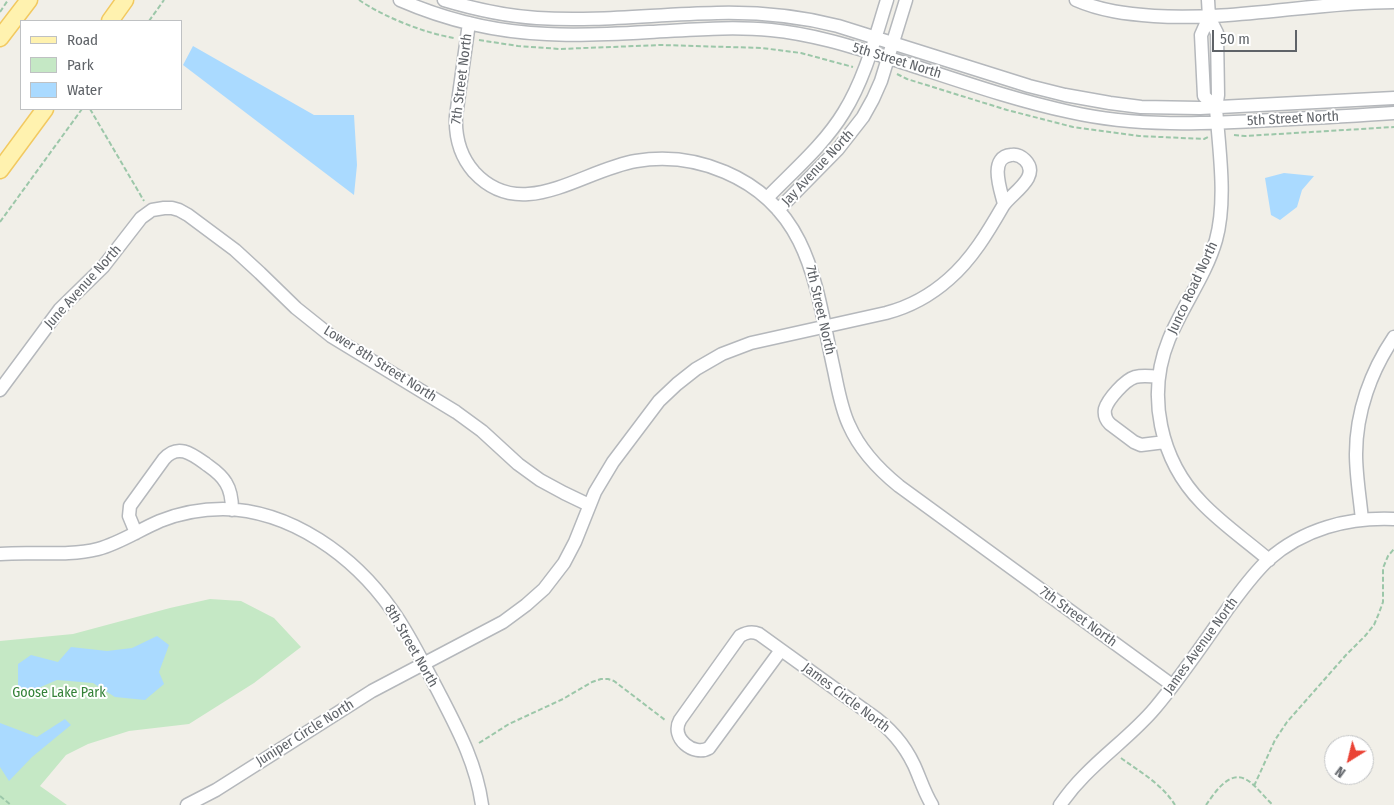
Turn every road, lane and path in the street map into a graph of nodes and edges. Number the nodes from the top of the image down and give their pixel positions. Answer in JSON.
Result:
{"nodes":[{"id":1,"x":8,"y":0,"type":"edge"},
{"id":2,"x":29,"y":0,"type":"edge"},
{"id":3,"x":125,"y":0,"type":"edge"},
{"id":4,"x":164,"y":0,"type":"edge"},
{"id":5,"x":359,"y":0,"type":"edge"},
{"id":6,"x":400,"y":0,"type":"edge"},
{"id":7,"x":444,"y":0,"type":"edge"},
{"id":8,"x":886,"y":0,"type":"edge"},
{"id":9,"x":906,"y":0,"type":"edge"},
{"id":10,"x":1076,"y":0,"type":"edge"},
{"id":11,"x":1208,"y":0,"type":"edge"},
{"id":12,"x":1394,"y":2,"type":"edge"},
{"id":13,"x":471,"y":4,"type":"edge"},
{"id":14,"x":0,"y":12,"type":"edge"},
{"id":15,"x":1209,"y":17,"type":"junction"},
{"id":16,"x":111,"y":20,"type":"edge"},
{"id":17,"x":150,"y":20,"type":"edge"},
{"id":18,"x":469,"y":23,"type":"junction"},
{"id":19,"x":0,"y":38,"type":"edge"},
{"id":20,"x":875,"y":38,"type":"junction"},
{"id":21,"x":459,"y":39,"type":"dead end"},
{"id":22,"x":475,"y":39,"type":"dead end"},
{"id":23,"x":893,"y":43,"type":"junction"},
{"id":24,"x":870,"y":52,"type":"junction"},
{"id":25,"x":888,"y":58,"type":"junction"},
{"id":26,"x":853,"y":67,"type":"dead end"},
{"id":27,"x":1394,"y":98,"type":"edge"},
{"id":28,"x":1216,"y":108,"type":"junction"},
{"id":29,"x":44,"y":110,"type":"edge"},
{"id":30,"x":81,"y":110,"type":"edge"},
{"id":31,"x":91,"y":110,"type":"edge"},
{"id":32,"x":1394,"y":113,"type":"edge"},
{"id":33,"x":1217,"y":124,"type":"junction"},
{"id":34,"x":1394,"y":127,"type":"edge"},
{"id":35,"x":1231,"y":134,"type":"dead end"},
{"id":36,"x":0,"y":170,"type":"edge"},
{"id":37,"x":767,"y":198,"type":"junction"},
{"id":38,"x":1004,"y":204,"type":"dead end"},
{"id":39,"x":778,"y":210,"type":"junction"},
{"id":40,"x":150,"y":211,"type":"junction"},
{"id":41,"x":0,"y":222,"type":"edge"},
{"id":42,"x":824,"y":326,"type":"junction"},
{"id":43,"x":1394,"y":337,"type":"edge"},
{"id":44,"x":1159,"y":377,"type":"junction"},
{"id":45,"x":0,"y":390,"type":"edge"},
{"id":46,"x":1165,"y":442,"type":"junction"},
{"id":47,"x":589,"y":505,"type":"junction"},
{"id":48,"x":232,"y":510,"type":"junction"},
{"id":49,"x":1394,"y":519,"type":"edge"},
{"id":50,"x":1362,"y":520,"type":"junction"},
{"id":51,"x":136,"y":533,"type":"junction"},
{"id":52,"x":1394,"y":549,"type":"edge"},
{"id":53,"x":0,"y":554,"type":"edge"},
{"id":54,"x":1268,"y":560,"type":"junction"},
{"id":55,"x":782,"y":650,"type":"junction"},
{"id":56,"x":424,"y":664,"type":"junction"},
{"id":57,"x":1172,"y":685,"type":"junction"},
{"id":58,"x":665,"y":720,"type":"dead end"},
{"id":59,"x":479,"y":743,"type":"dead end"},
{"id":60,"x":1117,"y":754,"type":"dead end"},
{"id":61,"x":1254,"y":786,"type":"junction"},
{"id":62,"x":0,"y":796,"type":"edge"},
{"id":63,"x":11,"y":805,"type":"edge"},
{"id":64,"x":188,"y":805,"type":"edge"},
{"id":65,"x":482,"y":805,"type":"edge"},
{"id":66,"x":932,"y":805,"type":"edge"},
{"id":67,"x":1060,"y":805,"type":"edge"},
{"id":68,"x":1175,"y":805,"type":"edge"},
{"id":69,"x":1206,"y":805,"type":"edge"},
{"id":70,"x":1273,"y":805,"type":"edge"}],
"edges":[{"from":1,"to":14,"type":"path"},
{"from":2,"to":19,"type":"main road"},
{"from":3,"to":16,"type":"main road"},
{"from":4,"to":17,"type":"path"},
{"from":5,"to":21,"type":"path"},
{"from":6,"to":18,"type":"street","name":"5th Street North"},
{"from":7,"to":13,"type":"street","name":"5th Street North"},
{"from":8,"to":20,"type":"street","name":"Jay Avenue North"},
{"from":9,"to":23,"type":"street","name":"Jay Avenue North"},
{"from":10,"to":15,"type":"street"},
{"from":11,"to":15,"type":"street","name":"Junco Road North"},
{"from":12,"to":15,"type":"street"},
{"from":13,"to":20,"type":"street","name":"5th Street North"},
{"from":15,"to":28,"type":"street","name":"Junco Road North"},
{"from":18,"to":24,"type":"street","name":"5th Street North"},
{"from":18,"to":37,"type":"street","name":"7th Street North"},
{"from":20,"to":23,"type":"street","name":"5th Street North"},
{"from":20,"to":24,"type":"street","name":"Jay Avenue North"},
{"from":22,"to":26,"type":"path"},
{"from":23,"to":25,"type":"street","name":"Jay Avenue North"},
{"from":23,"to":28,"type":"street","name":"5th Street North"},
{"from":24,"to":25,"type":"street","name":"5th Street North"},
{"from":24,"to":37,"type":"street","name":"Jay Avenue North"},
{"from":25,"to":33,"type":"street","name":"5th Street North"},
{"from":25,"to":39,"type":"street","name":"Jay Avenue North"},
{"from":27,"to":28,"type":"street","name":"5th Street North"},
{"from":28,"to":33,"type":"street","name":"Junco Road North"},
{"from":29,"to":36,"type":"main road"},
{"from":30,"to":41,"type":"path"},
{"from":31,"to":40,"type":"path"},
{"from":32,"to":33,"type":"street","name":"5th Street North"},
{"from":33,"to":44,"type":"street","name":"Junco Road North"},
{"from":34,"to":35,"type":"path"},
{"from":37,"to":39,"type":"street","name":"7th Street North"},
{"from":38,"to":42,"type":"street","name":"Juniper Circle North"},
{"from":39,"to":42,"type":"street","name":"7th Street North"},
{"from":40,"to":45,"type":"street","name":"June Avenue North"},
{"from":40,"to":47,"type":"street","name":"Lower 8th Street North"},
{"from":42,"to":47,"type":"street","name":"Juniper Circle North"},
{"from":42,"to":57,"type":"street","name":"7th Street North"},
{"from":43,"to":50,"type":"street"},
{"from":44,"to":46,"type":"street","name":"Junco Road North"},
{"from":44,"to":46,"type":"street"},
{"from":46,"to":54,"type":"street","name":"Junco Road North"},
{"from":47,"to":56,"type":"street","name":"Juniper Circle North"},
{"from":48,"to":51,"type":"street","name":"8th Street North"},
{"from":48,"to":51,"type":"street"},
{"from":48,"to":56,"type":"street","name":"8th Street North"},
{"from":49,"to":50,"type":"street","name":"James Avenue North"},
{"from":50,"to":54,"type":"street","name":"James Avenue North"},
{"from":51,"to":53,"type":"street","name":"8th Street North"},
{"from":52,"to":61,"type":"path"},
{"from":54,"to":57,"type":"street","name":"James Avenue North"},
{"from":55,"to":55,"type":"street","name":"James Circle North"},
{"from":55,"to":66,"type":"street","name":"James Circle North"},
{"from":56,"to":64,"type":"street","name":"Juniper Circle North"},
{"from":56,"to":65,"type":"street","name":"8th Street North"},
{"from":57,"to":67,"type":"street","name":"James Avenue North"},
{"from":58,"to":59,"type":"path"},
{"from":60,"to":68,"type":"path"},
{"from":61,"to":69,"type":"path"},
{"from":61,"to":70,"type":"path"},
{"from":62,"to":63,"type":"path"}]}
